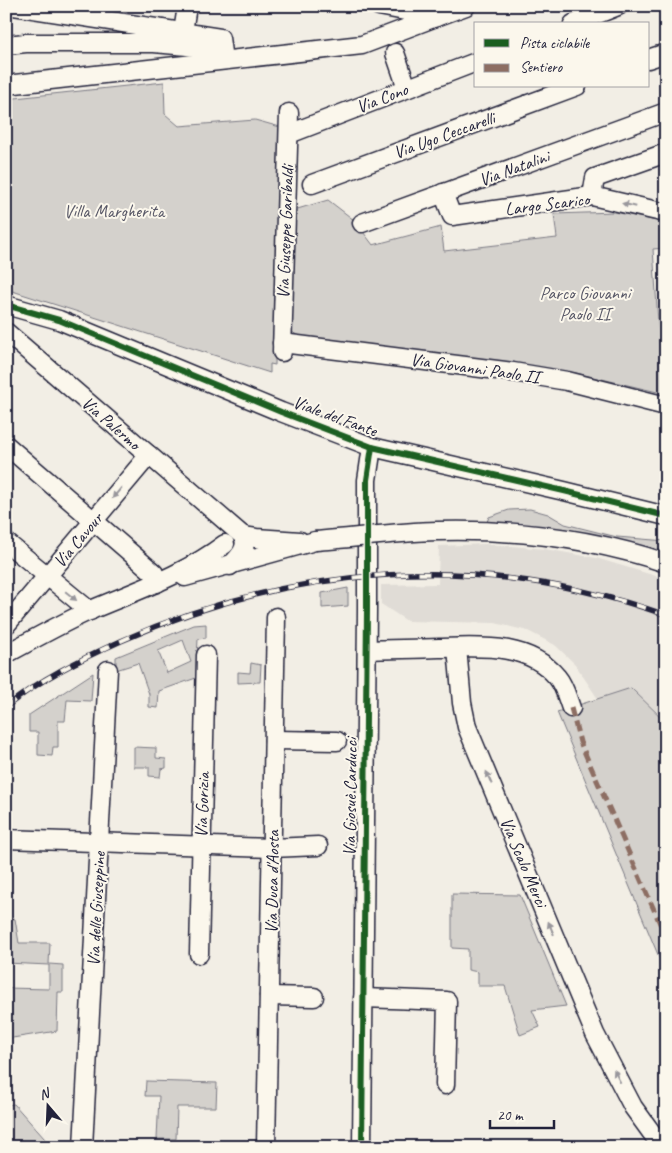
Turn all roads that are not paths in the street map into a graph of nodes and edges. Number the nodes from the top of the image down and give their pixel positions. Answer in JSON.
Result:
{"nodes":[{"id":1,"x":14,"y":6,"type":"edge"},
{"id":2,"x":187,"y":6,"type":"edge"},
{"id":3,"x":380,"y":6,"type":"edge"},
{"id":4,"x":466,"y":6,"type":"edge"},
{"id":5,"x":608,"y":8,"type":"edge"},
{"id":6,"x":398,"y":10,"type":"junction"},
{"id":7,"x":436,"y":17,"type":"junction"},
{"id":8,"x":577,"y":22,"type":"edge"},
{"id":9,"x":183,"y":32,"type":"junction"},
{"id":10,"x":395,"y":32,"type":"junction"},
{"id":11,"x":6,"y":45,"type":"edge"},
{"id":12,"x":666,"y":52,"type":"edge"},
{"id":13,"x":395,"y":53,"type":"dead end"},
{"id":14,"x":222,"y":55,"type":"junction"},
{"id":15,"x":650,"y":58,"type":"edge"},
{"id":16,"x":474,"y":63,"type":"edge"},
{"id":17,"x":6,"y":85,"type":"edge"},
{"id":18,"x":408,"y":88,"type":"junction"},
{"id":19,"x":571,"y":88,"type":"edge"},
{"id":20,"x":289,"y":112,"type":"dead end"},
{"id":21,"x":666,"y":112,"type":"edge"},
{"id":22,"x":288,"y":134,"type":"junction"},
{"id":23,"x":666,"y":153,"type":"edge"},
{"id":24,"x":312,"y":184,"type":"dead end"},
{"id":25,"x":443,"y":193,"type":"junction"},
{"id":26,"x":592,"y":196,"type":"junction"},
{"id":27,"x":666,"y":213,"type":"edge"},
{"id":28,"x":362,"y":223,"type":"dead end"},
{"id":29,"x":6,"y":305,"type":"edge"},
{"id":30,"x":35,"y":313,"type":"junction"},
{"id":31,"x":12,"y":337,"type":"edge"},
{"id":32,"x":282,"y":348,"type":"joint"},
{"id":33,"x":666,"y":406,"type":"edge"},
{"id":34,"x":6,"y":445,"type":"edge"},
{"id":35,"x":372,"y":447,"type":"junction"},
{"id":36,"x":149,"y":455,"type":"junction"},
{"id":37,"x":666,"y":516,"type":"edge"},
{"id":38,"x":94,"y":520,"type":"junction"},
{"id":39,"x":315,"y":541,"type":"junction"},
{"id":40,"x":6,"y":542,"type":"edge"},
{"id":41,"x":234,"y":547,"type":"junction"},
{"id":42,"x":666,"y":564,"type":"edge"},
{"id":43,"x":48,"y":576,"type":"junction"},
{"id":44,"x":162,"y":581,"type":"junction"},
{"id":45,"x":90,"y":611,"type":"junction"},
{"id":46,"x":276,"y":617,"type":"dead end"},
{"id":47,"x":6,"y":625,"type":"edge"},
{"id":48,"x":457,"y":648,"type":"junction"},
{"id":49,"x":366,"y":650,"type":"junction"},
{"id":50,"x":6,"y":654,"type":"edge"},
{"id":51,"x":206,"y":655,"type":"dead end"},
{"id":52,"x":108,"y":670,"type":"dead end"},
{"id":53,"x":571,"y":708,"type":"dead end"},
{"id":54,"x":274,"y":740,"type":"junction"},
{"id":55,"x":337,"y":741,"type":"dead end"},
{"id":56,"x":6,"y":839,"type":"edge"},
{"id":57,"x":99,"y":842,"type":"junction"},
{"id":58,"x":200,"y":846,"type":"junction"},
{"id":59,"x":318,"y":846,"type":"dead end"},
{"id":60,"x":272,"y":848,"type":"junction"},
{"id":61,"x":199,"y":954,"type":"dead end"},
{"id":62,"x":269,"y":996,"type":"junction"},
{"id":63,"x":314,"y":997,"type":"dead end"},
{"id":64,"x":363,"y":998,"type":"junction"},
{"id":65,"x":445,"y":1085,"type":"dead end"},
{"id":66,"x":83,"y":1147,"type":"edge"},
{"id":67,"x":266,"y":1147,"type":"edge"},
{"id":68,"x":362,"y":1147,"type":"edge"},
{"id":69,"x":662,"y":1147,"type":"edge"}],
"edges":[{"from":1,"to":9,"type":"street"},
{"from":2,"to":9,"type":"street"},
{"from":3,"to":6,"type":"street"},
{"from":4,"to":7,"type":"street"},
{"from":5,"to":8,"type":"street"},
{"from":6,"to":7,"type":"street"},
{"from":6,"to":10,"type":"street"},
{"from":7,"to":10,"type":"street"},
{"from":9,"to":14,"type":"street"},
{"from":10,"to":14,"type":"street"},
{"from":11,"to":14,"type":"street"},
{"from":12,"to":15,"type":"street"},
{"from":13,"to":18,"type":"street"},
{"from":14,"to":17,"type":"street"},
{"from":16,"to":18,"type":"street","name":"Via Cono"},
{"from":18,"to":22,"type":"street","name":"Via Cono"},
{"from":19,"to":24,"type":"street","name":"Via Ugo Ceccarelli"},
{"from":20,"to":22,"type":"street","name":"Via Giuseppe Garibaldi"},
{"from":21,"to":25,"type":"street","name":"Via Natalini"},
{"from":22,"to":32,"type":"street","name":"Via Giuseppe Garibaldi"},
{"from":23,"to":26,"type":"street"},
{"from":25,"to":26,"type":"street","name":"Largo Scarico"},
{"from":25,"to":28,"type":"street","name":"Via Natalini"},
{"from":27,"to":26,"type":"street","name":"Largo Scarico","one_way":true},
{"from":29,"to":30,"type":"street","name":"Viale del Fante"},
{"from":30,"to":31,"type":"street"},
{"from":30,"to":35,"type":"street","name":"Viale del Fante"},
{"from":31,"to":36,"type":"street","name":"Via Palermo"},
{"from":32,"to":33,"type":"street","name":"Via Giovanni Paolo II"},
{"from":34,"to":38,"type":"street"},
{"from":35,"to":37,"type":"street","name":"Viale del Fante"},
{"from":35,"to":49,"type":"street","name":"Via Giosuè Carducci"},
{"from":36,"to":38,"type":"street","name":"Via Cavour","one_way":true},
{"from":36,"to":41,"type":"street","name":"Via Palermo"},
{"from":38,"to":43,"type":"street","name":"Via Cavour"},
{"from":38,"to":44,"type":"street"},
{"from":39,"to":41,"type":"street"},
{"from":39,"to":41,"type":"street"},
{"from":39,"to":42,"type":"street","bridge":true},
{"from":40,"to":43,"type":"street"},
{"from":41,"to":44,"type":"street"},
{"from":43,"to":45,"type":"street","one_way":true},
{"from":43,"to":47,"type":"street","name":"Via Cavour"},
{"from":44,"to":45,"type":"street"},
{"from":45,"to":50,"type":"street"},
{"from":46,"to":54,"type":"street","name":"Via Duca d'Aosta"},
{"from":48,"to":49,"type":"street"},
{"from":48,"to":53,"type":"street"},
{"from":69,"to":48,"type":"street","name":"Via Scalo Merci","one_way":true},
{"from":49,"to":64,"type":"street","name":"Via Giosuè Carducci"},
{"from":51,"to":58,"type":"street","name":"Via Gorizia"},
{"from":52,"to":57,"type":"street","name":"Via delle Giuseppine"},
{"from":54,"to":55,"type":"street"},
{"from":54,"to":60,"type":"street","name":"Via Duca d'Aosta"},
{"from":56,"to":57,"type":"street"},
{"from":57,"to":58,"type":"street"},
{"from":57,"to":66,"type":"street","name":"Via delle Giuseppine"},
{"from":58,"to":60,"type":"street"},
{"from":58,"to":61,"type":"street","name":"Via Gorizia"},
{"from":59,"to":60,"type":"street"},
{"from":60,"to":62,"type":"street","name":"Via Duca d'Aosta"},
{"from":62,"to":63,"type":"street"},
{"from":62,"to":67,"type":"street","name":"Via Duca d'Aosta"},
{"from":64,"to":65,"type":"street"},
{"from":64,"to":68,"type":"street","name":"Via Giosuè Carducci"}]}
